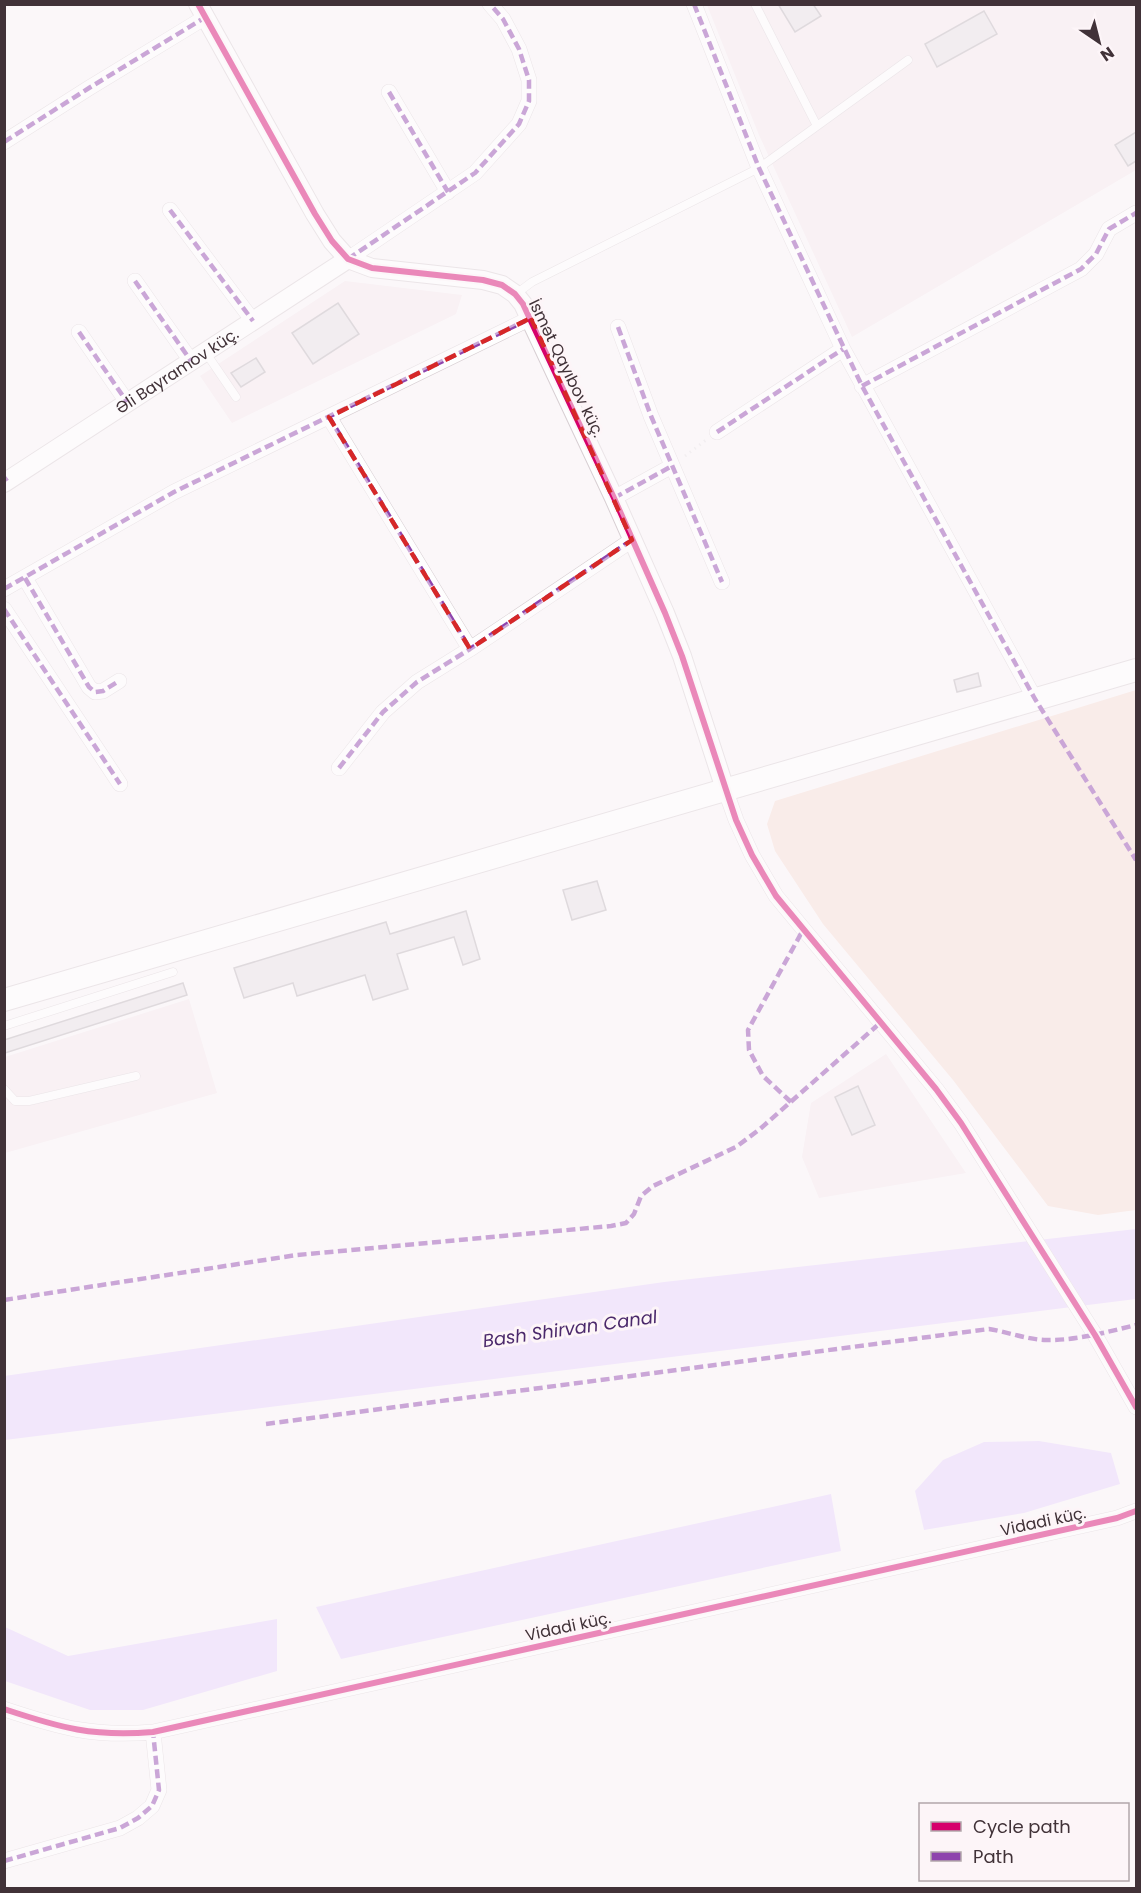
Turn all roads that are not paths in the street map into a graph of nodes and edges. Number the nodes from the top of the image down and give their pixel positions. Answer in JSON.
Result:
{"nodes":[{"id":1,"x":490,"y":4,"type":"edge"},
{"id":2,"x":693,"y":4,"type":"edge"},
{"id":3,"x":755,"y":4,"type":"edge"},
{"id":4,"x":201,"y":11,"type":"edge"},
{"id":5,"x":908,"y":60,"type":"dead end"},
{"id":6,"x":389,"y":92,"type":"dead end"},
{"id":7,"x":817,"y":126,"type":"junction"},
{"id":8,"x":4,"y":142,"type":"edge"},
{"id":9,"x":759,"y":168,"type":"junction"},
{"id":10,"x":448,"y":192,"type":"junction"},
{"id":11,"x":170,"y":210,"type":"dead end"},
{"id":12,"x":1137,"y":213,"type":"edge"},
{"id":13,"x":348,"y":259,"type":"junction"},
{"id":14,"x":135,"y":281,"type":"dead end"},
{"id":15,"x":515,"y":294,"type":"junction"},
{"id":16,"x":531,"y":318,"type":"junction"},
{"id":17,"x":253,"y":321,"type":"junction"},
{"id":18,"x":618,"y":327,"type":"dead end"},
{"id":19,"x":79,"y":332,"type":"dead end"},
{"id":20,"x":843,"y":349,"type":"junction"},
{"id":21,"x":198,"y":356,"type":"junction"},
{"id":22,"x":862,"y":386,"type":"junction"},
{"id":23,"x":236,"y":397,"type":"dead end"},
{"id":24,"x":127,"y":402,"type":"junction"},
{"id":25,"x":329,"y":417,"type":"junction"},
{"id":26,"x":717,"y":432,"type":"road end"},
{"id":27,"x":672,"y":466,"type":"junction"},
{"id":28,"x":5,"y":480,"type":"edge"},
{"id":29,"x":614,"y":498,"type":"junction"},
{"id":30,"x":632,"y":540,"type":"junction"},
{"id":31,"x":25,"y":578,"type":"junction"},
{"id":32,"x":722,"y":582,"type":"dead end"},
{"id":33,"x":4,"y":589,"type":"edge"},
{"id":34,"x":4,"y":609,"type":"edge"},
{"id":35,"x":470,"y":650,"type":"junction"},
{"id":36,"x":1137,"y":670,"type":"edge"},
{"id":37,"x":119,"y":681,"type":"dead end"},
{"id":38,"x":1035,"y":699,"type":"junction"},
{"id":39,"x":339,"y":768,"type":"dead end"},
{"id":40,"x":120,"y":784,"type":"dead end"},
{"id":41,"x":725,"y":789,"type":"junction"},
{"id":42,"x":173,"y":972,"type":"dead end"},
{"id":43,"x":4,"y":1000,"type":"edge"},
{"id":44,"x":4,"y":1026,"type":"edge"},
{"id":45,"x":136,"y":1076,"type":"dead end"},
{"id":46,"x":4,"y":1089,"type":"edge"},
{"id":47,"x":1137,"y":1407,"type":"edge"},
{"id":48,"x":1137,"y":1511,"type":"edge"},
{"id":49,"x":4,"y":1709,"type":"edge"},
{"id":50,"x":153,"y":1732,"type":"junction"},
{"id":51,"x":4,"y":1861,"type":"edge"}],
"edges":[{"from":1,"to":10,"type":"street"},
{"from":2,"to":9,"type":"street"},
{"from":3,"to":7,"type":"lane"},
{"from":4,"to":8,"type":"street"},
{"from":4,"to":13,"type":"street"},
{"from":5,"to":7,"type":"lane"},
{"from":6,"to":10,"type":"street"},
{"from":7,"to":9,"type":"lane"},
{"from":9,"to":15,"type":"lane"},
{"from":9,"to":20,"type":"street"},
{"from":10,"to":13,"type":"street"},
{"from":11,"to":17,"type":"street"},
{"from":12,"to":22,"type":"street"},
{"from":13,"to":15,"type":"street","name":"İsmət Qayıbov küç."},
{"from":13,"to":17,"type":"street","name":"Əli Bayramov küç."},
{"from":14,"to":21,"type":"street"},
{"from":15,"to":16,"type":"street","name":"İsmət Qayıbov küç."},
{"from":16,"to":25,"type":"street"},
{"from":16,"to":29,"type":"street","name":"İsmət Qayıbov küç."},
{"from":17,"to":21,"type":"street","name":"Əli Bayramov küç."},
{"from":18,"to":27,"type":"street"},
{"from":19,"to":24,"type":"street"},
{"from":20,"to":22,"type":"street"},
{"from":20,"to":26,"type":"street"},
{"from":21,"to":23,"type":"lane"},
{"from":21,"to":24,"type":"street","name":"Əli Bayramov küç."},
{"from":22,"to":38,"type":"street"},
{"from":24,"to":28,"type":"street","name":"Əli Bayramov küç."},
{"from":25,"to":31,"type":"street"},
{"from":25,"to":35,"type":"street"},
{"from":27,"to":29,"type":"street"},
{"from":27,"to":32,"type":"street"},
{"from":29,"to":30,"type":"street","name":"İsmət Qayıbov küç."},
{"from":30,"to":35,"type":"street"},
{"from":30,"to":41,"type":"street","name":"İsmət Qayıbov küç."},
{"from":31,"to":33,"type":"street"},
{"from":31,"to":37,"type":"street"},
{"from":34,"to":40,"type":"street"},
{"from":35,"to":39,"type":"street"},
{"from":36,"to":38,"type":"main road"},
{"from":38,"to":41,"type":"main road"},
{"from":41,"to":43,"type":"main road"},
{"from":41,"to":47,"type":"street"},
{"from":42,"to":44,"type":"lane"},
{"from":45,"to":46,"type":"lane"},
{"from":48,"to":50,"type":"street","name":"Vidadi küç."},
{"from":49,"to":50,"type":"street","name":"Vidadi küç."},
{"from":50,"to":51,"type":"street"}]}
